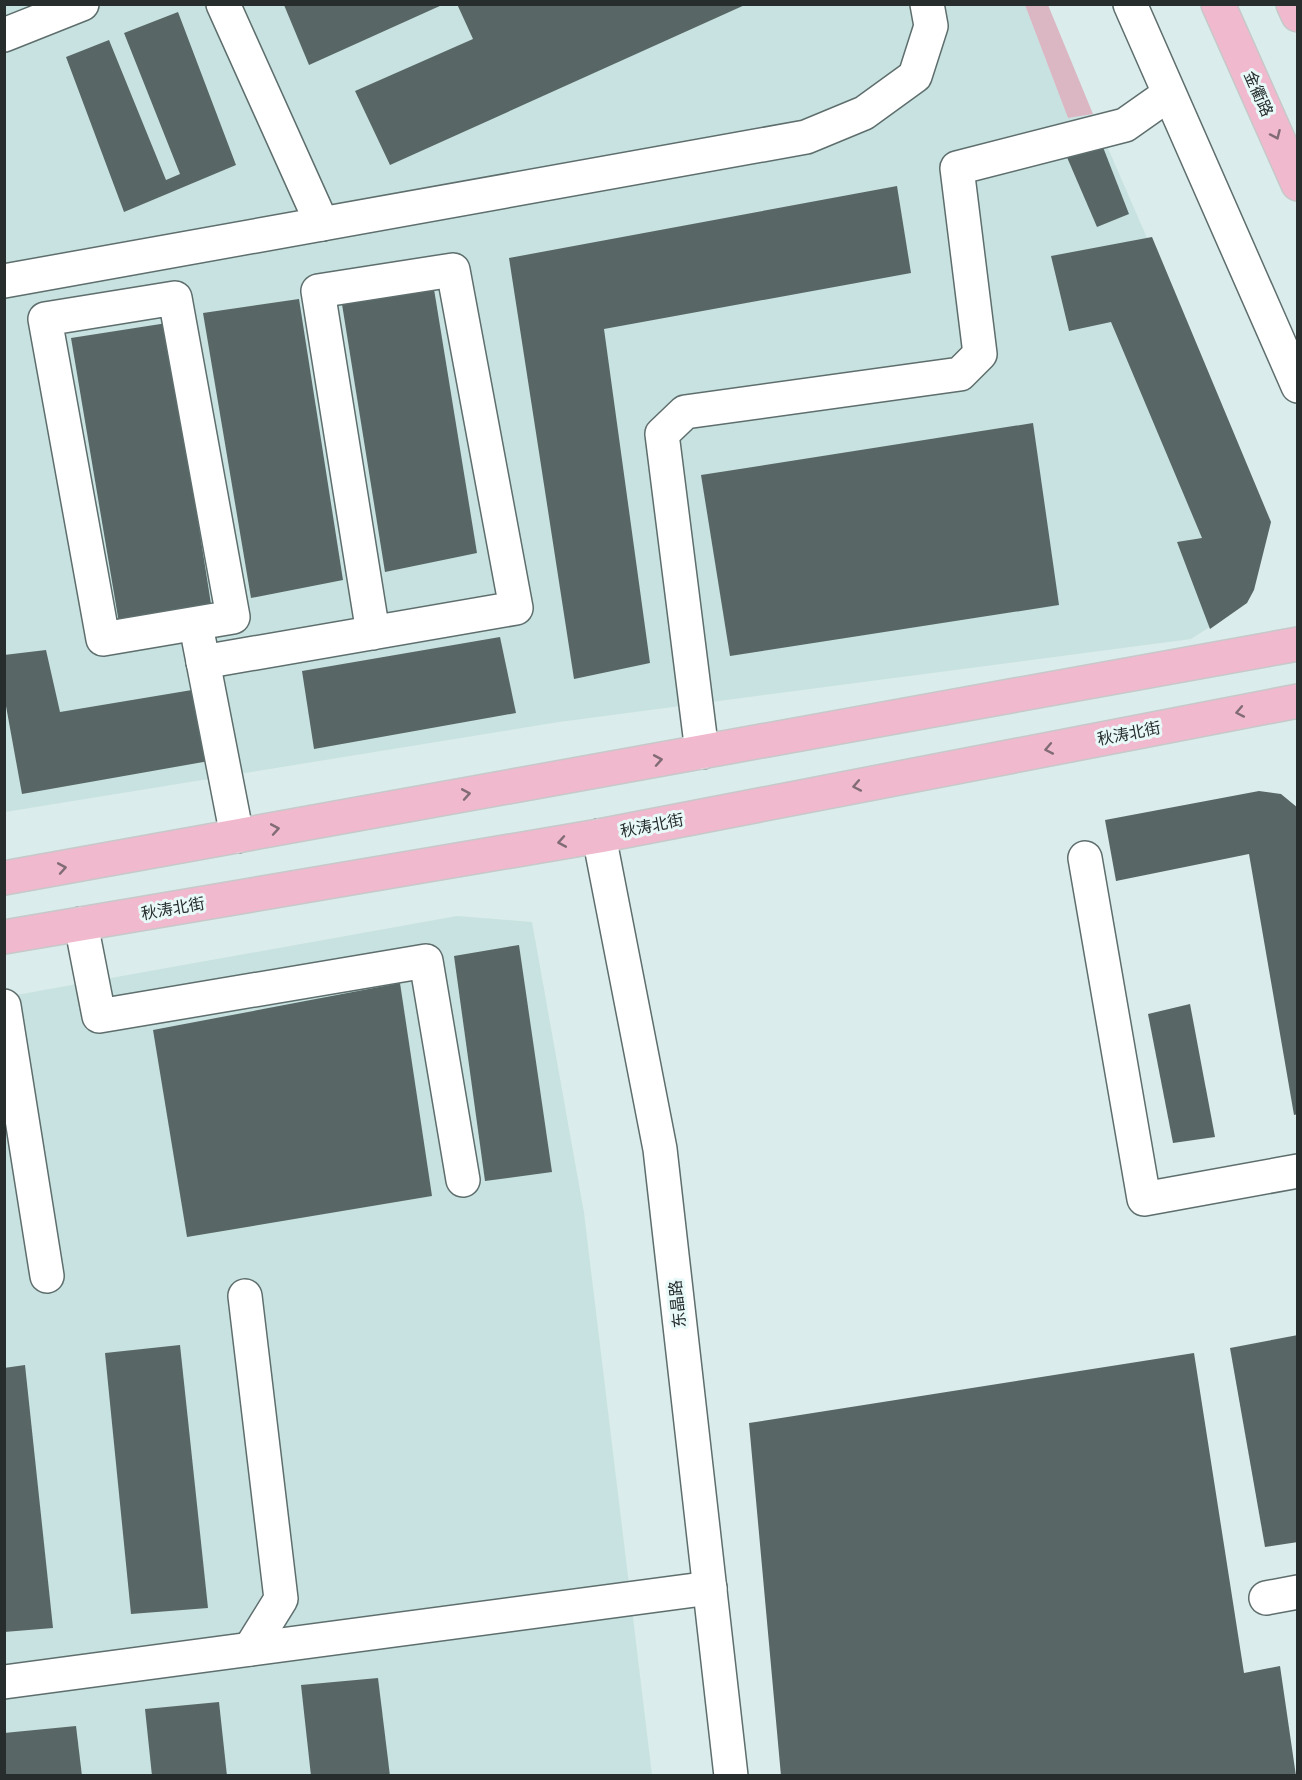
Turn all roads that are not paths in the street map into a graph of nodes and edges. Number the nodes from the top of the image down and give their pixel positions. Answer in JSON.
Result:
{"nodes":[{"id":1,"x":82,"y":4,"type":"edge"},
{"id":2,"x":223,"y":4,"type":"edge"},
{"id":3,"x":927,"y":4,"type":"edge"},
{"id":4,"x":1130,"y":4,"type":"edge"},
{"id":5,"x":1218,"y":4,"type":"edge"},
{"id":6,"x":1293,"y":4,"type":"edge"},
{"id":7,"x":1298,"y":15,"type":"edge"},
{"id":8,"x":12,"y":23,"type":"edge"},
{"id":9,"x":1169,"y":94,"type":"junction"},
{"id":10,"x":1298,"y":184,"type":"edge"},
{"id":11,"x":322,"y":224,"type":"junction"},
{"id":12,"x":4,"y":281,"type":"edge"},
{"id":13,"x":1298,"y":386,"type":"edge"},
{"id":14,"x":195,"y":623,"type":"junction"},
{"id":15,"x":373,"y":633,"type":"junction"},
{"id":16,"x":1298,"y":644,"type":"edge"},
{"id":17,"x":203,"y":662,"type":"junction"},
{"id":18,"x":1298,"y":701,"type":"edge"},
{"id":19,"x":702,"y":752,"type":"junction"},
{"id":20,"x":237,"y":836,"type":"junction"},
{"id":21,"x":599,"y":836,"type":"junction"},
{"id":22,"x":1085,"y":858,"type":"dead end"},
{"id":23,"x":4,"y":879,"type":"edge"},
{"id":24,"x":81,"y":924,"type":"junction"},
{"id":25,"x":4,"y":937,"type":"edge"},
{"id":26,"x":4,"y":1006,"type":"edge"},
{"id":27,"x":1298,"y":1171,"type":"edge"},
{"id":28,"x":463,"y":1180,"type":"dead end"},
{"id":29,"x":47,"y":1276,"type":"dead end"},
{"id":30,"x":245,"y":1296,"type":"dead end"},
{"id":31,"x":710,"y":1588,"type":"junction"},
{"id":32,"x":1298,"y":1592,"type":"edge"},
{"id":33,"x":1266,"y":1598,"type":"dead end"},
{"id":34,"x":250,"y":1649,"type":"junction"},
{"id":35,"x":4,"y":1682,"type":"edge"},
{"id":36,"x":732,"y":1776,"type":"edge"}],
"edges":[{"from":1,"to":8,"type":"street"},
{"from":2,"to":11,"type":"street"},
{"from":3,"to":11,"type":"street"},
{"from":4,"to":9,"type":"street"},
{"from":5,"to":10,"type":"main road","name":"金衢路","one_way":true},
{"from":6,"to":7,"type":"main road"},
{"from":9,"to":13,"type":"street"},
{"from":9,"to":19,"type":"street"},
{"from":11,"to":12,"type":"street"},
{"from":14,"to":14,"type":"street"},
{"from":14,"to":17,"type":"street"},
{"from":15,"to":15,"type":"street"},
{"from":15,"to":17,"type":"street"},
{"from":16,"to":19,"type":"main road"},
{"from":17,"to":20,"type":"street"},
{"from":18,"to":21,"type":"main road","name":"秋涛北街","one_way":true},
{"from":20,"to":19,"type":"main road","one_way":true},
{"from":23,"to":20,"type":"main road","one_way":true},
{"from":21,"to":24,"type":"main road","name":"秋涛北街","one_way":true},
{"from":21,"to":31,"type":"street","name":"东晶路"},
{"from":22,"to":27,"type":"street"},
{"from":24,"to":25,"type":"main road","name":"秋涛北街"},
{"from":24,"to":28,"type":"street"},
{"from":26,"to":29,"type":"street"},
{"from":30,"to":34,"type":"street"},
{"from":31,"to":34,"type":"street"},
{"from":31,"to":36,"type":"street","name":"东晶路"},
{"from":32,"to":33,"type":"street"},
{"from":34,"to":35,"type":"street"}]}
